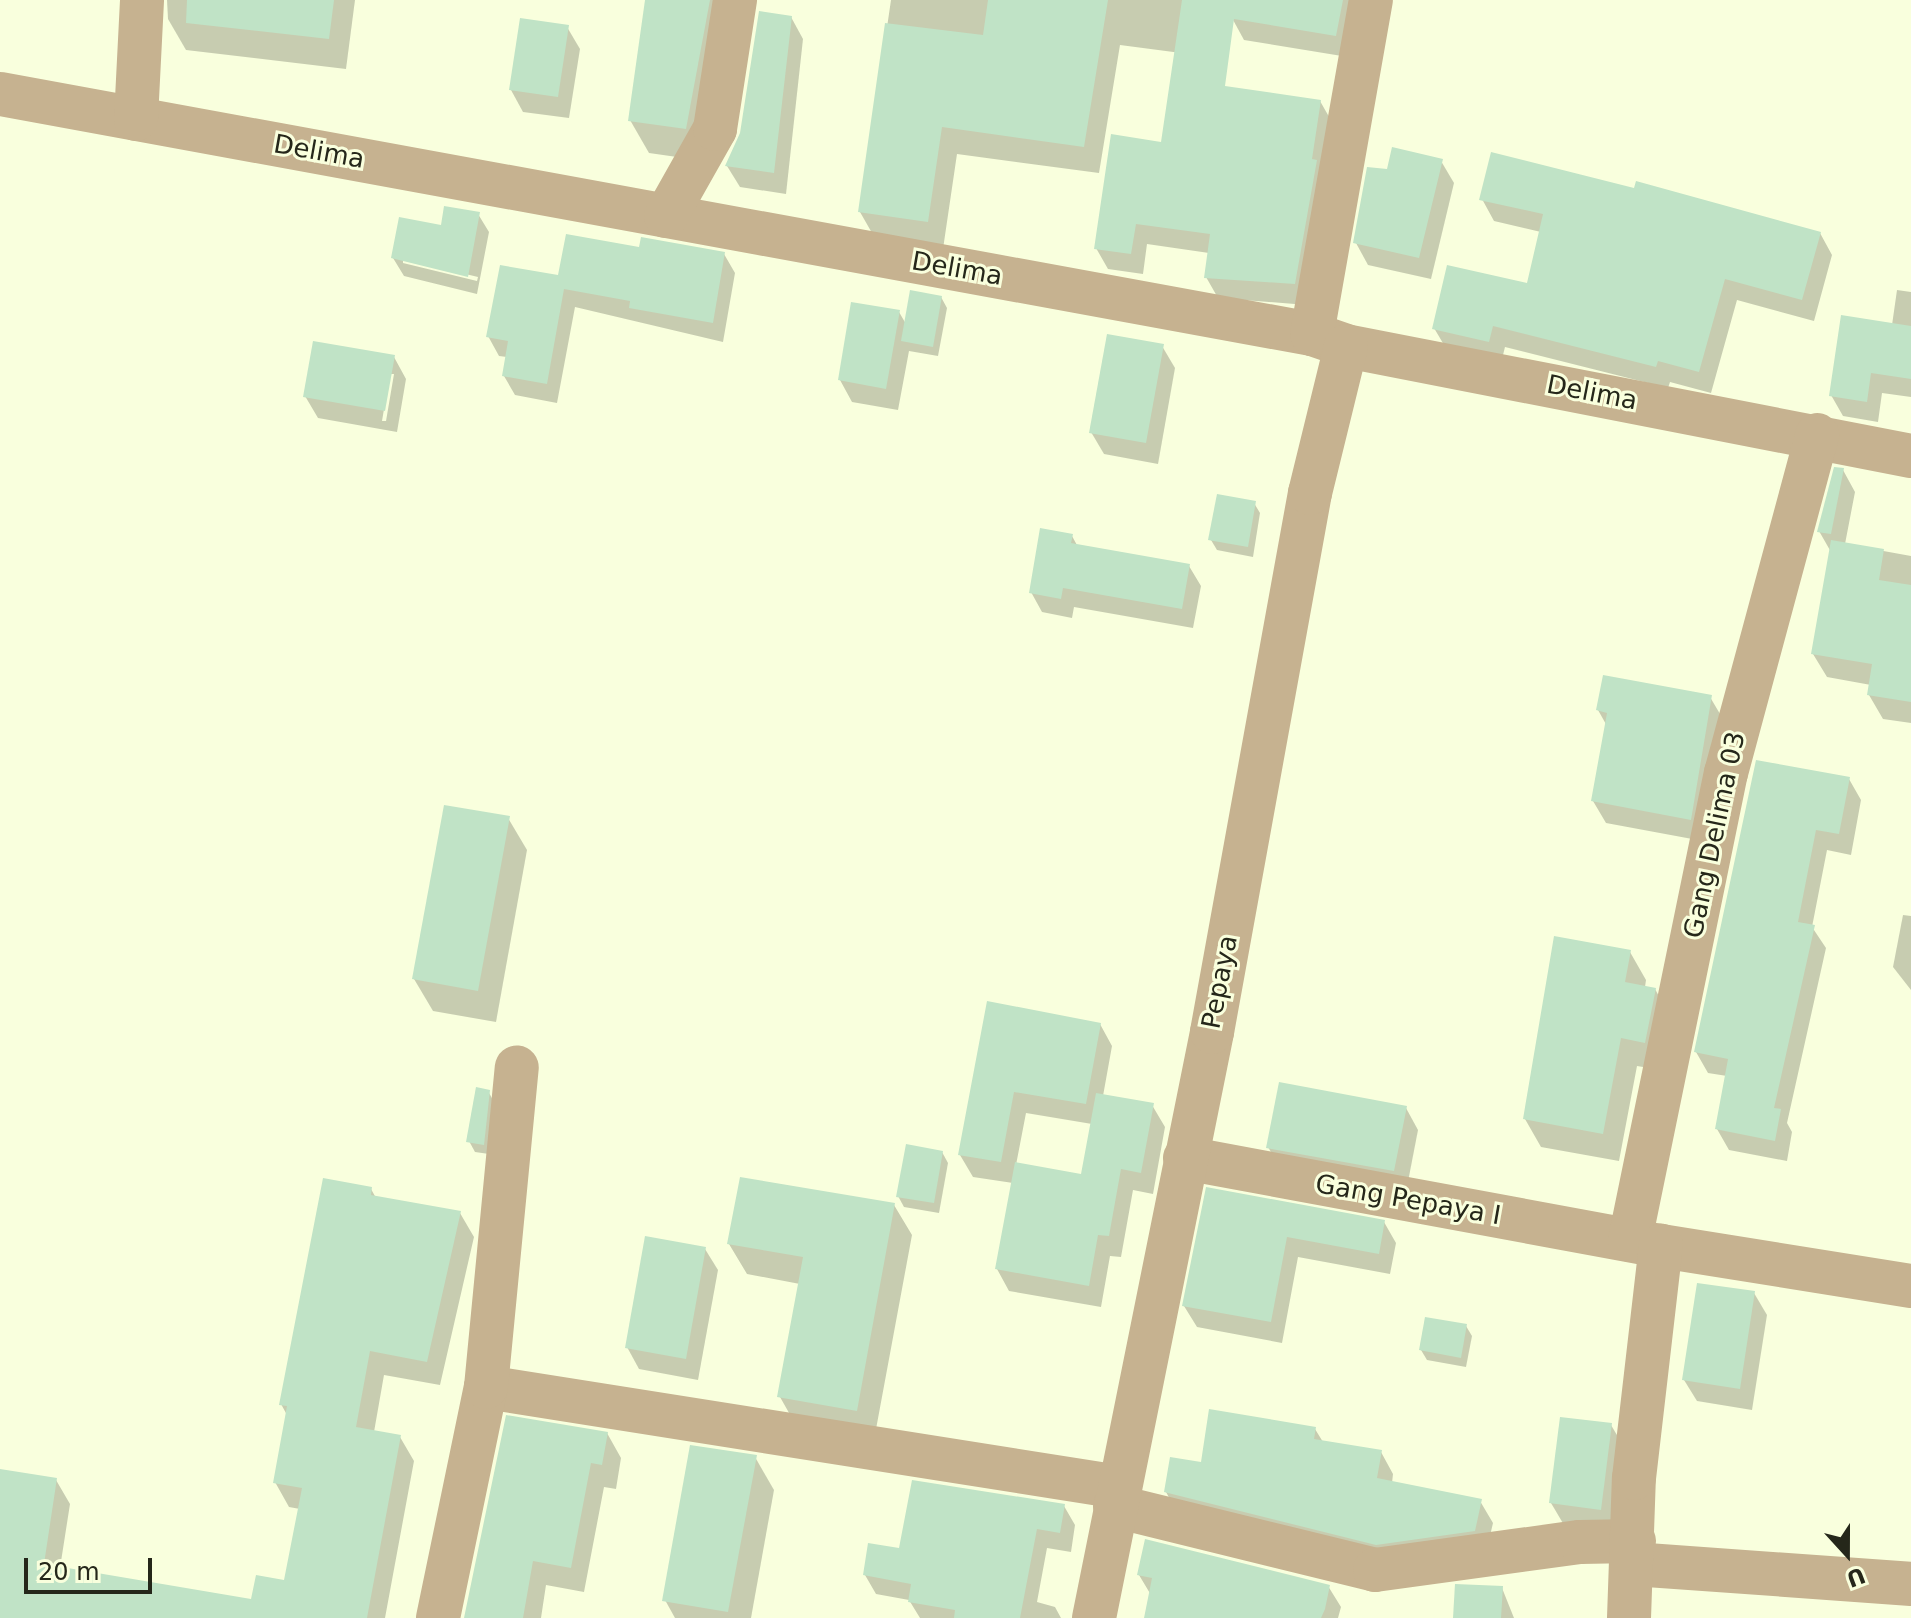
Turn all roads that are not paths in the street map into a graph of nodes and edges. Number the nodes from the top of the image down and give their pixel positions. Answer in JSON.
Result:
{"nodes":[{"id":1,"x":142,"y":0,"type":"edge"},
{"id":2,"x":735,"y":0,"type":"edge"},
{"id":3,"x":1371,"y":0,"type":"edge"},
{"id":4,"x":0,"y":94,"type":"edge"},
{"id":5,"x":136,"y":119,"type":"junction"},
{"id":6,"x":666,"y":216,"type":"junction"},
{"id":7,"x":1329,"y":340,"type":"junction"},
{"id":8,"x":1817,"y":435,"type":"junction"},
{"id":9,"x":1911,"y":456,"type":"edge"},
{"id":10,"x":517,"y":1067,"type":"dead end"},
{"id":11,"x":1185,"y":1158,"type":"junction"},
{"id":12,"x":1645,"y":1243,"type":"junction"},
{"id":13,"x":1911,"y":1286,"type":"edge"},
{"id":14,"x":486,"y":1387,"type":"junction"},
{"id":15,"x":1117,"y":1497,"type":"junction"},
{"id":16,"x":1633,"y":1552,"type":"junction"},
{"id":17,"x":1911,"y":1584,"type":"edge"},
{"id":18,"x":438,"y":1618,"type":"edge"},
{"id":19,"x":1094,"y":1618,"type":"edge"},
{"id":20,"x":1629,"y":1618,"type":"edge"}],
"edges":[{"from":1,"to":5,"type":"street"},
{"from":2,"to":6,"type":"street"},
{"from":3,"to":7,"type":"street","name":"Pepaya"},
{"from":4,"to":5,"type":"street","name":"Delima"},
{"from":5,"to":6,"type":"street","name":"Delima"},
{"from":6,"to":7,"type":"street","name":"Delima"},
{"from":7,"to":8,"type":"street","name":"Delima"},
{"from":7,"to":11,"type":"street","name":"Pepaya"},
{"from":8,"to":9,"type":"street","name":"Delima"},
{"from":8,"to":12,"type":"street","name":"Gang Delima 03"},
{"from":10,"to":14,"type":"street"},
{"from":11,"to":12,"type":"street","name":"Gang Pepaya I"},
{"from":11,"to":15,"type":"street","name":"Pepaya"},
{"from":12,"to":13,"type":"street","name":"Gang Pepaya I"},
{"from":12,"to":16,"type":"street","name":"Gang Delima 03"},
{"from":14,"to":15,"type":"street"},
{"from":14,"to":18,"type":"street"},
{"from":15,"to":16,"type":"street"},
{"from":15,"to":19,"type":"street","name":"Pepaya"},
{"from":16,"to":17,"type":"street"},
{"from":16,"to":20,"type":"street","name":"Gang Delima 03"}]}
